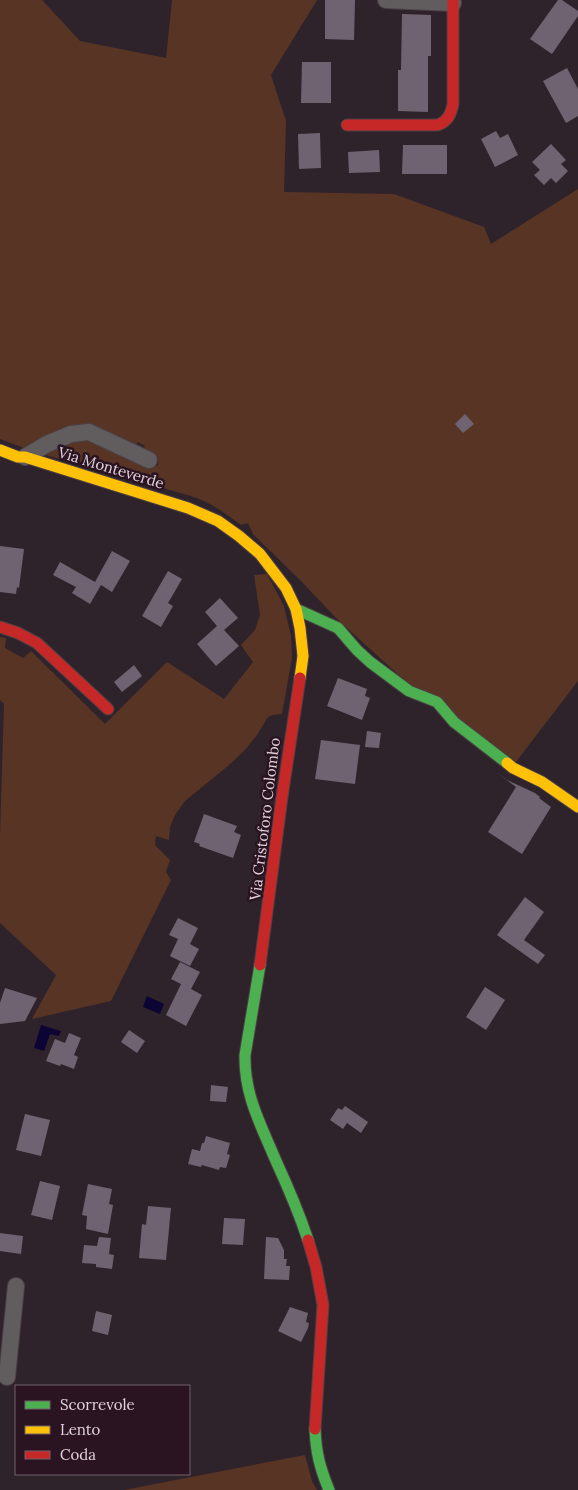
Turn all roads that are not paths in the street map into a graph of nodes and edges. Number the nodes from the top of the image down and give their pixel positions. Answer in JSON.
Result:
{"nodes":[{"id":1,"x":386,"y":0,"type":"edge"},
{"id":2,"x":453,"y":2,"type":"edge"},
{"id":3,"x":347,"y":125,"type":"dead end"},
{"id":4,"x":0,"y":450,"type":"edge"},
{"id":5,"x":25,"y":457,"type":"junction"},
{"id":6,"x":149,"y":460,"type":"dead end"},
{"id":7,"x":296,"y":609,"type":"junction"},
{"id":8,"x":0,"y":628,"type":"edge"},
{"id":9,"x":108,"y":709,"type":"dead end"},
{"id":10,"x":578,"y":807,"type":"edge"},
{"id":11,"x":16,"y":1286,"type":"dead end"},
{"id":12,"x":7,"y":1377,"type":"dead end"},
{"id":13,"x":329,"y":1490,"type":"edge"}],
"edges":[{"from":1,"to":2,"type":"street"},
{"from":2,"to":3,"type":"street"},
{"from":4,"to":5,"type":"street","name":"Via Monteverde"},
{"from":5,"to":6,"type":"street"},
{"from":5,"to":7,"type":"street","name":"Via Monteverde"},
{"from":7,"to":10,"type":"street"},
{"from":7,"to":13,"type":"street","name":"Via Cristoforo Colombo"},
{"from":8,"to":9,"type":"street"},
{"from":11,"to":12,"type":"street"}]}
